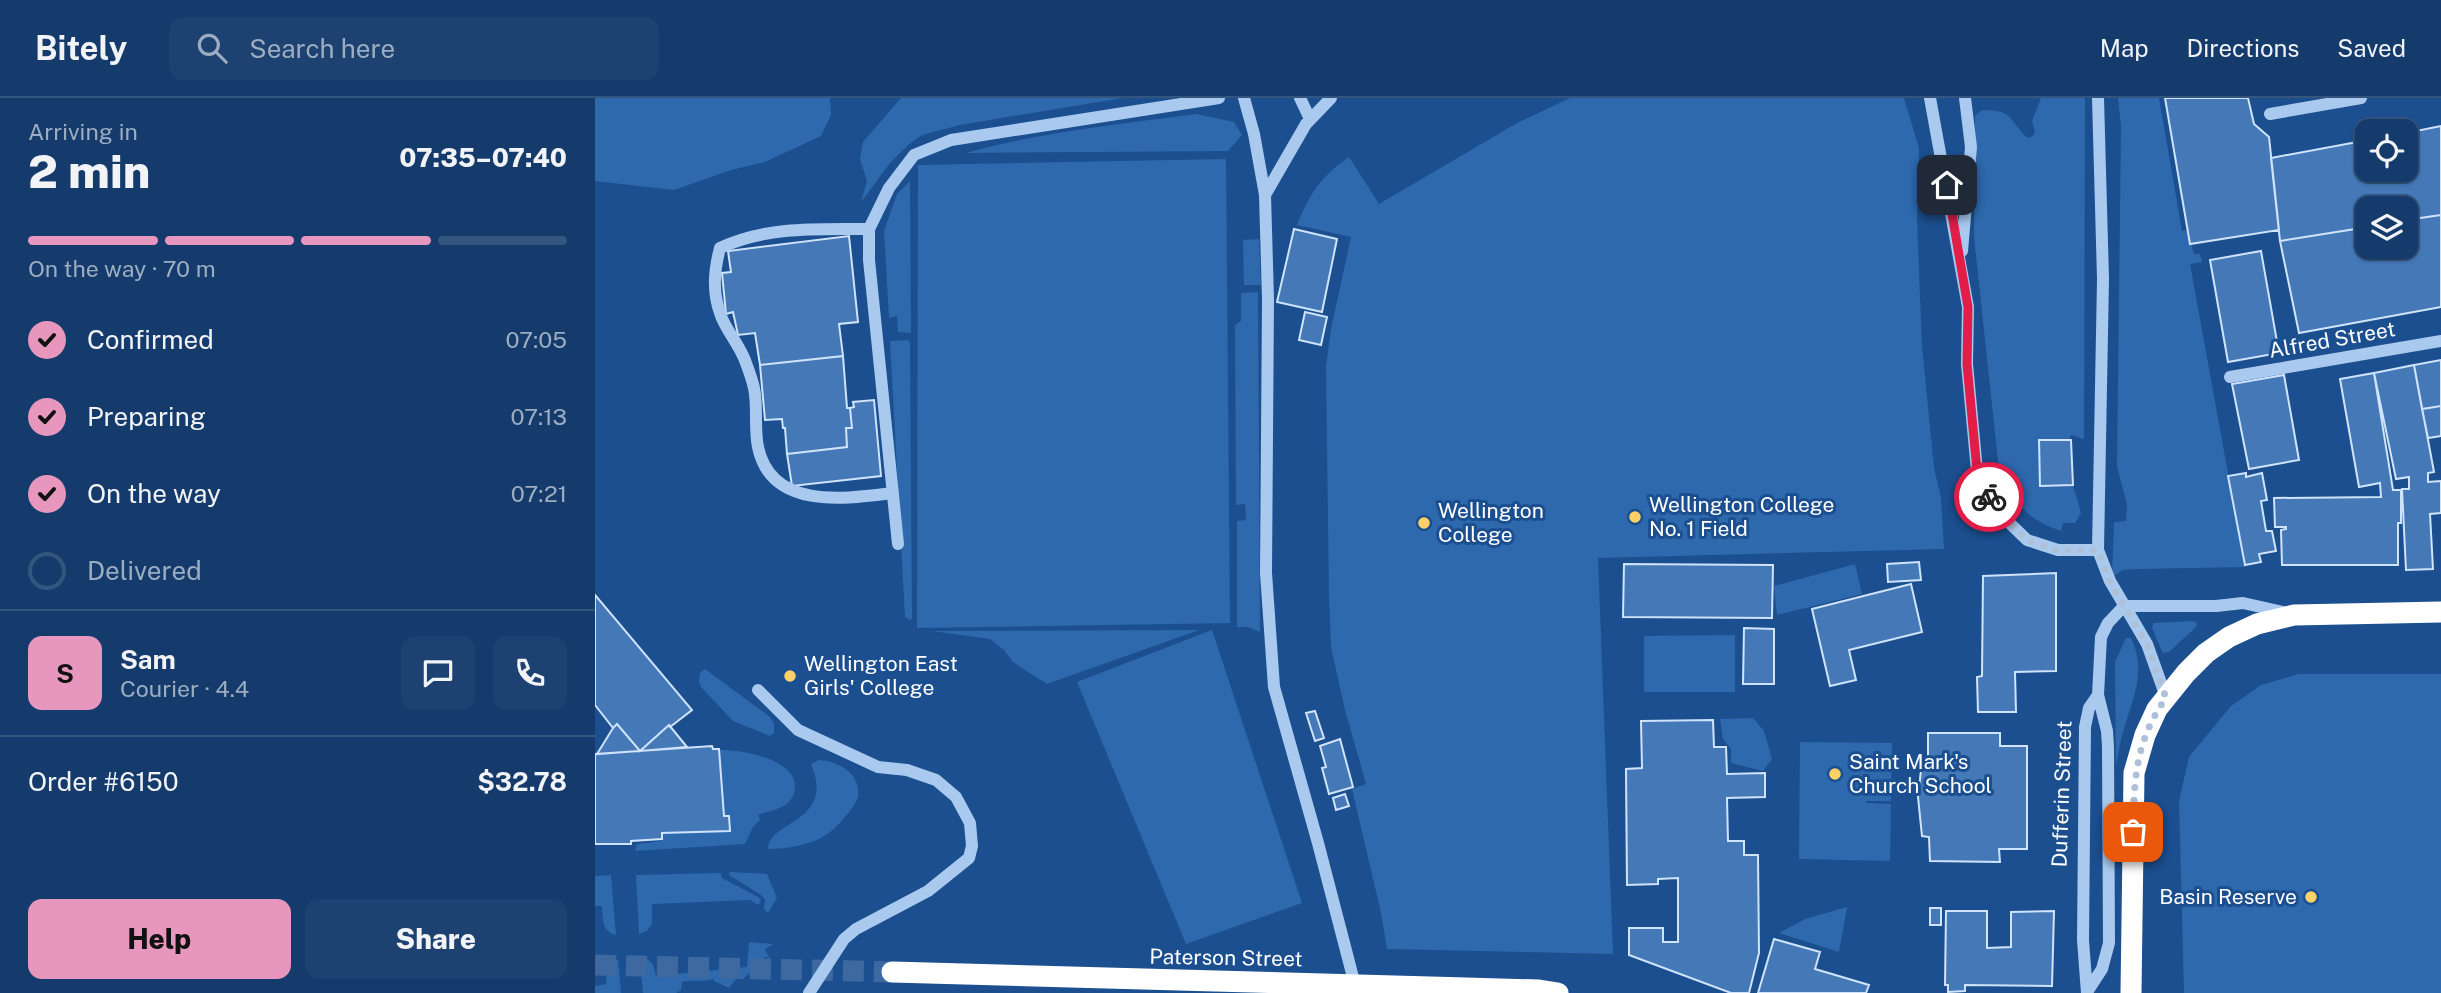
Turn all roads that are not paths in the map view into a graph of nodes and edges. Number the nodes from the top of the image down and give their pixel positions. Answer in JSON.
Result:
{"nodes":[{"id":1,"x":1219,"y":98,"type":"edge"},
{"id":2,"x":1244,"y":98,"type":"edge"},
{"id":3,"x":1300,"y":98,"type":"edge"},
{"id":4,"x":1331,"y":98,"type":"edge"},
{"id":5,"x":1930,"y":98,"type":"edge"},
{"id":6,"x":1965,"y":98,"type":"edge"},
{"id":7,"x":2098,"y":98,"type":"edge"},
{"id":8,"x":2361,"y":98,"type":"edge"},
{"id":9,"x":2270,"y":114,"type":"dead end"},
{"id":10,"x":1310,"y":119,"type":"junction"},
{"id":11,"x":1265,"y":195,"type":"junction"},
{"id":12,"x":869,"y":229,"type":"junction"},
{"id":13,"x":1960,"y":262,"type":"junction"},
{"id":14,"x":2441,"y":341,"type":"edge"},
{"id":15,"x":2230,"y":377,"type":"dead end"},
{"id":16,"x":893,"y":493,"type":"junction"},
{"id":17,"x":898,"y":544,"type":"dead end"},
{"id":18,"x":2098,"y":550,"type":"junction"},
{"id":19,"x":2124,"y":606,"type":"junction"},
{"id":20,"x":2441,"y":612,"type":"edge"},
{"id":21,"x":2294,"y":615,"type":"junction"},
{"id":22,"x":758,"y":690,"type":"dead end"},
{"id":23,"x":2098,"y":695,"type":"junction"},
{"id":24,"x":2166,"y":698,"type":"junction"},
{"id":25,"x":893,"y":972,"type":"tunnel mouth"},
{"id":26,"x":1355,"y":985,"type":"junction"},
{"id":27,"x":2087,"y":992,"type":"edge"},
{"id":28,"x":809,"y":993,"type":"edge"},
{"id":29,"x":1558,"y":993,"type":"edge"},
{"id":30,"x":2131,"y":993,"type":"edge"}],
"edges":[{"from":1,"to":12,"type":"street"},
{"from":2,"to":11,"type":"street"},
{"from":3,"to":10,"type":"street"},
{"from":4,"to":10,"type":"street"},
{"from":5,"to":13,"type":"street"},
{"from":6,"to":13,"type":"street"},
{"from":7,"to":18,"type":"street"},
{"from":8,"to":9,"type":"street"},
{"from":10,"to":11,"type":"street"},
{"from":11,"to":26,"type":"street"},
{"from":12,"to":16,"type":"street"},
{"from":12,"to":16,"type":"street"},
{"from":13,"to":18,"type":"street"},
{"from":14,"to":15,"type":"street","name":"Alfred Street"},
{"from":16,"to":17,"type":"street"},
{"from":18,"to":19,"type":"street"},
{"from":19,"to":21,"type":"street"},
{"from":19,"to":23,"type":"street","name":"Dufferin Street"},
{"from":19,"to":24,"type":"street"},
{"from":20,"to":21,"type":"highway"},
{"from":21,"to":24,"type":"highway"},
{"from":22,"to":28,"type":"street"},
{"from":23,"to":27,"type":"street","name":"Dufferin Street"},
{"from":23,"to":27,"type":"street"},
{"from":24,"to":30,"type":"highway"},
{"from":25,"to":26,"type":"highway","name":"Paterson Street"},
{"from":26,"to":29,"type":"highway","name":"Paterson Street"}]}
